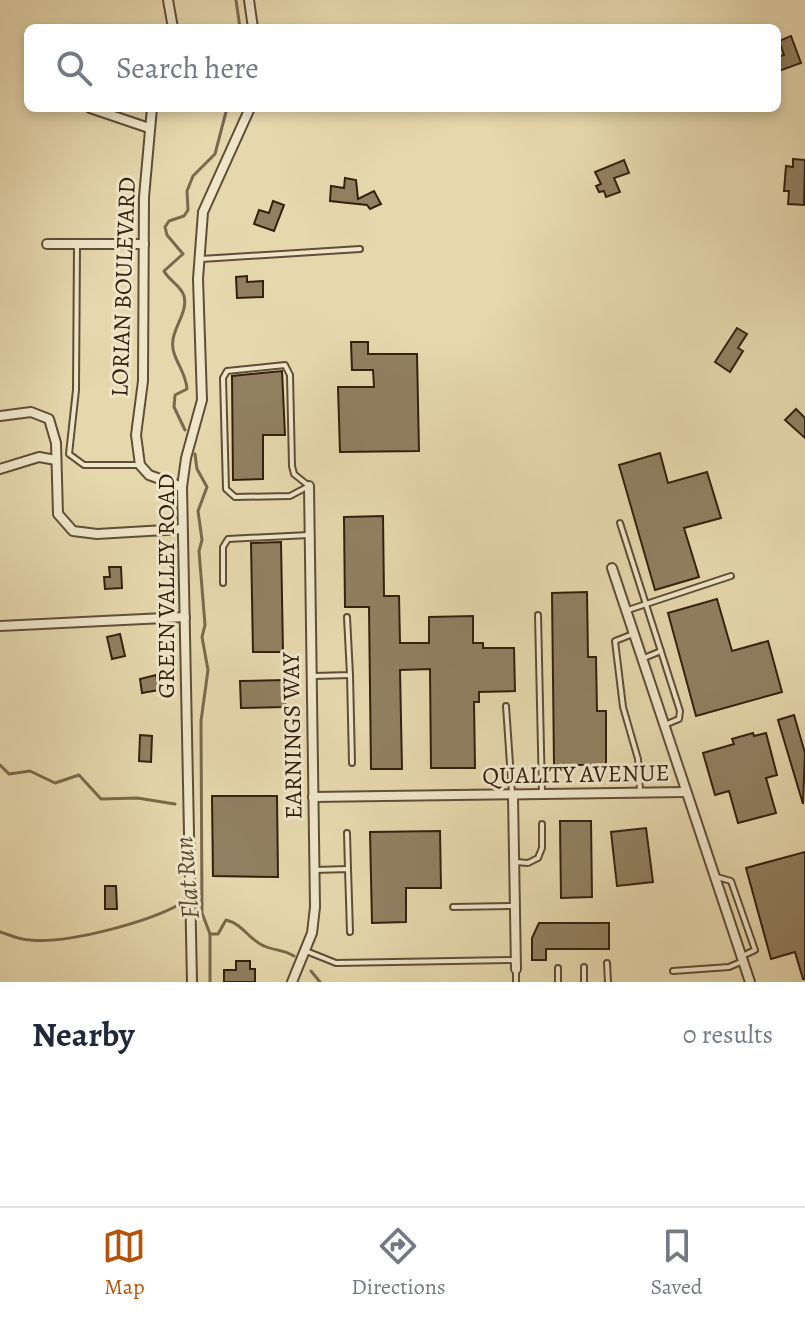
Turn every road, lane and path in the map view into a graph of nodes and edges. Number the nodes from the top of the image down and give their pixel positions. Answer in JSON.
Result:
{"nodes":[{"id":1,"x":168,"y":0,"type":"edge"},
{"id":2,"x":249,"y":0,"type":"edge"},
{"id":3,"x":172,"y":24,"type":"edge"},
{"id":4,"x":252,"y":24,"type":"edge"},
{"id":5,"x":102,"y":112,"type":"edge"},
{"id":6,"x":151,"y":112,"type":"edge"},
{"id":7,"x":249,"y":112,"type":"edge"},
{"id":8,"x":149,"y":128,"type":"junction"},
{"id":9,"x":47,"y":244,"type":"dead end"},
{"id":10,"x":77,"y":244,"type":"junction"},
{"id":11,"x":144,"y":244,"type":"junction"},
{"id":12,"x":360,"y":249,"type":"dead end"},
{"id":13,"x":198,"y":259,"type":"junction"},
{"id":14,"x":0,"y":416,"type":"edge"},
{"id":15,"x":56,"y":460,"type":"junction"},
{"id":16,"x":140,"y":465,"type":"junction"},
{"id":17,"x":0,"y":469,"type":"edge"},
{"id":18,"x":309,"y":486,"type":"junction"},
{"id":19,"x":182,"y":487,"type":"junction"},
{"id":20,"x":620,"y":523,"type":"dead end"},
{"id":21,"x":182,"y":529,"type":"junction"},
{"id":22,"x":309,"y":535,"type":"junction"},
{"id":23,"x":612,"y":568,"type":"dead end"},
{"id":24,"x":731,"y":576,"type":"dead end"},
{"id":25,"x":223,"y":583,"type":"dead end"},
{"id":26,"x":646,"y":604,"type":"junction"},
{"id":27,"x":626,"y":610,"type":"junction"},
{"id":28,"x":538,"y":615,"type":"dead end"},
{"id":29,"x":185,"y":617,"type":"junction"},
{"id":30,"x":347,"y":617,"type":"dead end"},
{"id":31,"x":0,"y":626,"type":"edge"},
{"id":32,"x":634,"y":633,"type":"junction"},
{"id":33,"x":661,"y":651,"type":"junction"},
{"id":34,"x":642,"y":659,"type":"junction"},
{"id":35,"x":350,"y":675,"type":"junction"},
{"id":36,"x":311,"y":676,"type":"junction"},
{"id":37,"x":506,"y":706,"type":"dead end"},
{"id":38,"x":664,"y":725,"type":"junction"},
{"id":39,"x":352,"y":763,"type":"dead end"},
{"id":40,"x":686,"y":792,"type":"junction"},
{"id":41,"x":641,"y":793,"type":"junction"},
{"id":42,"x":542,"y":795,"type":"junction"},
{"id":43,"x":513,"y":796,"type":"junction"},
{"id":44,"x":313,"y":797,"type":"junction"},
{"id":45,"x":542,"y":824,"type":"dead end"},
{"id":46,"x":347,"y":833,"type":"dead end"},
{"id":47,"x":514,"y":862,"type":"junction"},
{"id":48,"x":348,"y":869,"type":"junction"},
{"id":49,"x":315,"y":870,"type":"junction"},
{"id":50,"x":715,"y":877,"type":"junction"},
{"id":51,"x":514,"y":906,"type":"junction"},
{"id":52,"x":453,"y":907,"type":"dead end"},
{"id":53,"x":350,"y":932,"type":"dead end"},
{"id":54,"x":306,"y":951,"type":"junction"},
{"id":55,"x":742,"y":959,"type":"junction"},
{"id":56,"x":607,"y":963,"type":"dead end"},
{"id":57,"x":516,"y":965,"type":"junction"},
{"id":58,"x":584,"y":967,"type":"dead end"},
{"id":59,"x":558,"y":968,"type":"dead end"},
{"id":60,"x":673,"y":971,"type":"dead end"},
{"id":61,"x":192,"y":982,"type":"edge"},
{"id":62,"x":292,"y":982,"type":"edge"},
{"id":63,"x":516,"y":982,"type":"edge"},
{"id":64,"x":558,"y":982,"type":"edge"},
{"id":65,"x":584,"y":982,"type":"edge"},
{"id":66,"x":608,"y":982,"type":"edge"},
{"id":67,"x":750,"y":982,"type":"edge"}],
"edges":[{"from":1,"to":3,"type":"street"},
{"from":2,"to":4,"type":"street"},
{"from":5,"to":8,"type":"street"},
{"from":6,"to":8,"type":"street","name":"LORIAN BOULEVARD"},
{"from":7,"to":13,"type":"street","name":"GREEN VALLEY ROAD"},
{"from":8,"to":11,"type":"street","name":"LORIAN BOULEVARD"},
{"from":9,"to":10,"type":"street"},
{"from":10,"to":11,"type":"street"},
{"from":10,"to":16,"type":"lane"},
{"from":11,"to":16,"type":"street","name":"LORIAN BOULEVARD"},
{"from":12,"to":13,"type":"lane"},
{"from":13,"to":19,"type":"street","name":"GREEN VALLEY ROAD"},
{"from":14,"to":15,"type":"street"},
{"from":15,"to":17,"type":"street"},
{"from":15,"to":21,"type":"street"},
{"from":16,"to":19,"type":"street"},
{"from":18,"to":18,"type":"lane"},
{"from":18,"to":22,"type":"street","name":"EARNINGS WAY"},
{"from":19,"to":21,"type":"street","name":"GREEN VALLEY ROAD"},
{"from":20,"to":26,"type":"lane"},
{"from":21,"to":29,"type":"street","name":"GREEN VALLEY ROAD"},
{"from":22,"to":25,"type":"lane"},
{"from":22,"to":36,"type":"street","name":"EARNINGS WAY"},
{"from":23,"to":27,"type":"street"},
{"from":24,"to":26,"type":"lane"},
{"from":26,"to":27,"type":"lane"},
{"from":26,"to":33,"type":"lane"},
{"from":27,"to":32,"type":"street"},
{"from":28,"to":42,"type":"lane"},
{"from":29,"to":31,"type":"street"},
{"from":29,"to":61,"type":"street","name":"GREEN VALLEY ROAD"},
{"from":30,"to":35,"type":"lane"},
{"from":32,"to":34,"type":"street"},
{"from":32,"to":41,"type":"lane"},
{"from":33,"to":34,"type":"lane"},
{"from":33,"to":38,"type":"lane"},
{"from":34,"to":38,"type":"street"},
{"from":35,"to":36,"type":"lane"},
{"from":35,"to":39,"type":"lane"},
{"from":36,"to":44,"type":"street","name":"EARNINGS WAY"},
{"from":37,"to":43,"type":"lane"},
{"from":38,"to":40,"type":"street"},
{"from":40,"to":41,"type":"street","name":"QUALITY AVENUE"},
{"from":40,"to":50,"type":"street","name":"QUALITY AVENUE"},
{"from":41,"to":42,"type":"street","name":"QUALITY AVENUE"},
{"from":42,"to":43,"type":"street","name":"QUALITY AVENUE"},
{"from":43,"to":44,"type":"street","name":"QUALITY AVENUE"},
{"from":43,"to":47,"type":"street"},
{"from":44,"to":49,"type":"street","name":"EARNINGS WAY"},
{"from":45,"to":47,"type":"lane"},
{"from":46,"to":48,"type":"lane"},
{"from":47,"to":51,"type":"street"},
{"from":48,"to":49,"type":"lane"},
{"from":48,"to":53,"type":"lane"},
{"from":49,"to":54,"type":"street","name":"EARNINGS WAY"},
{"from":50,"to":55,"type":"street","name":"QUALITY AVENUE"},
{"from":50,"to":55,"type":"lane"},
{"from":51,"to":52,"type":"lane"},
{"from":51,"to":57,"type":"street"},
{"from":54,"to":57,"type":"lane"},
{"from":54,"to":62,"type":"street","name":"EARNINGS WAY"},
{"from":55,"to":60,"type":"lane"},
{"from":55,"to":67,"type":"street","name":"QUALITY AVENUE"},
{"from":56,"to":66,"type":"lane"},
{"from":57,"to":63,"type":"lane"},
{"from":58,"to":65,"type":"lane"},
{"from":59,"to":64,"type":"lane"}]}
